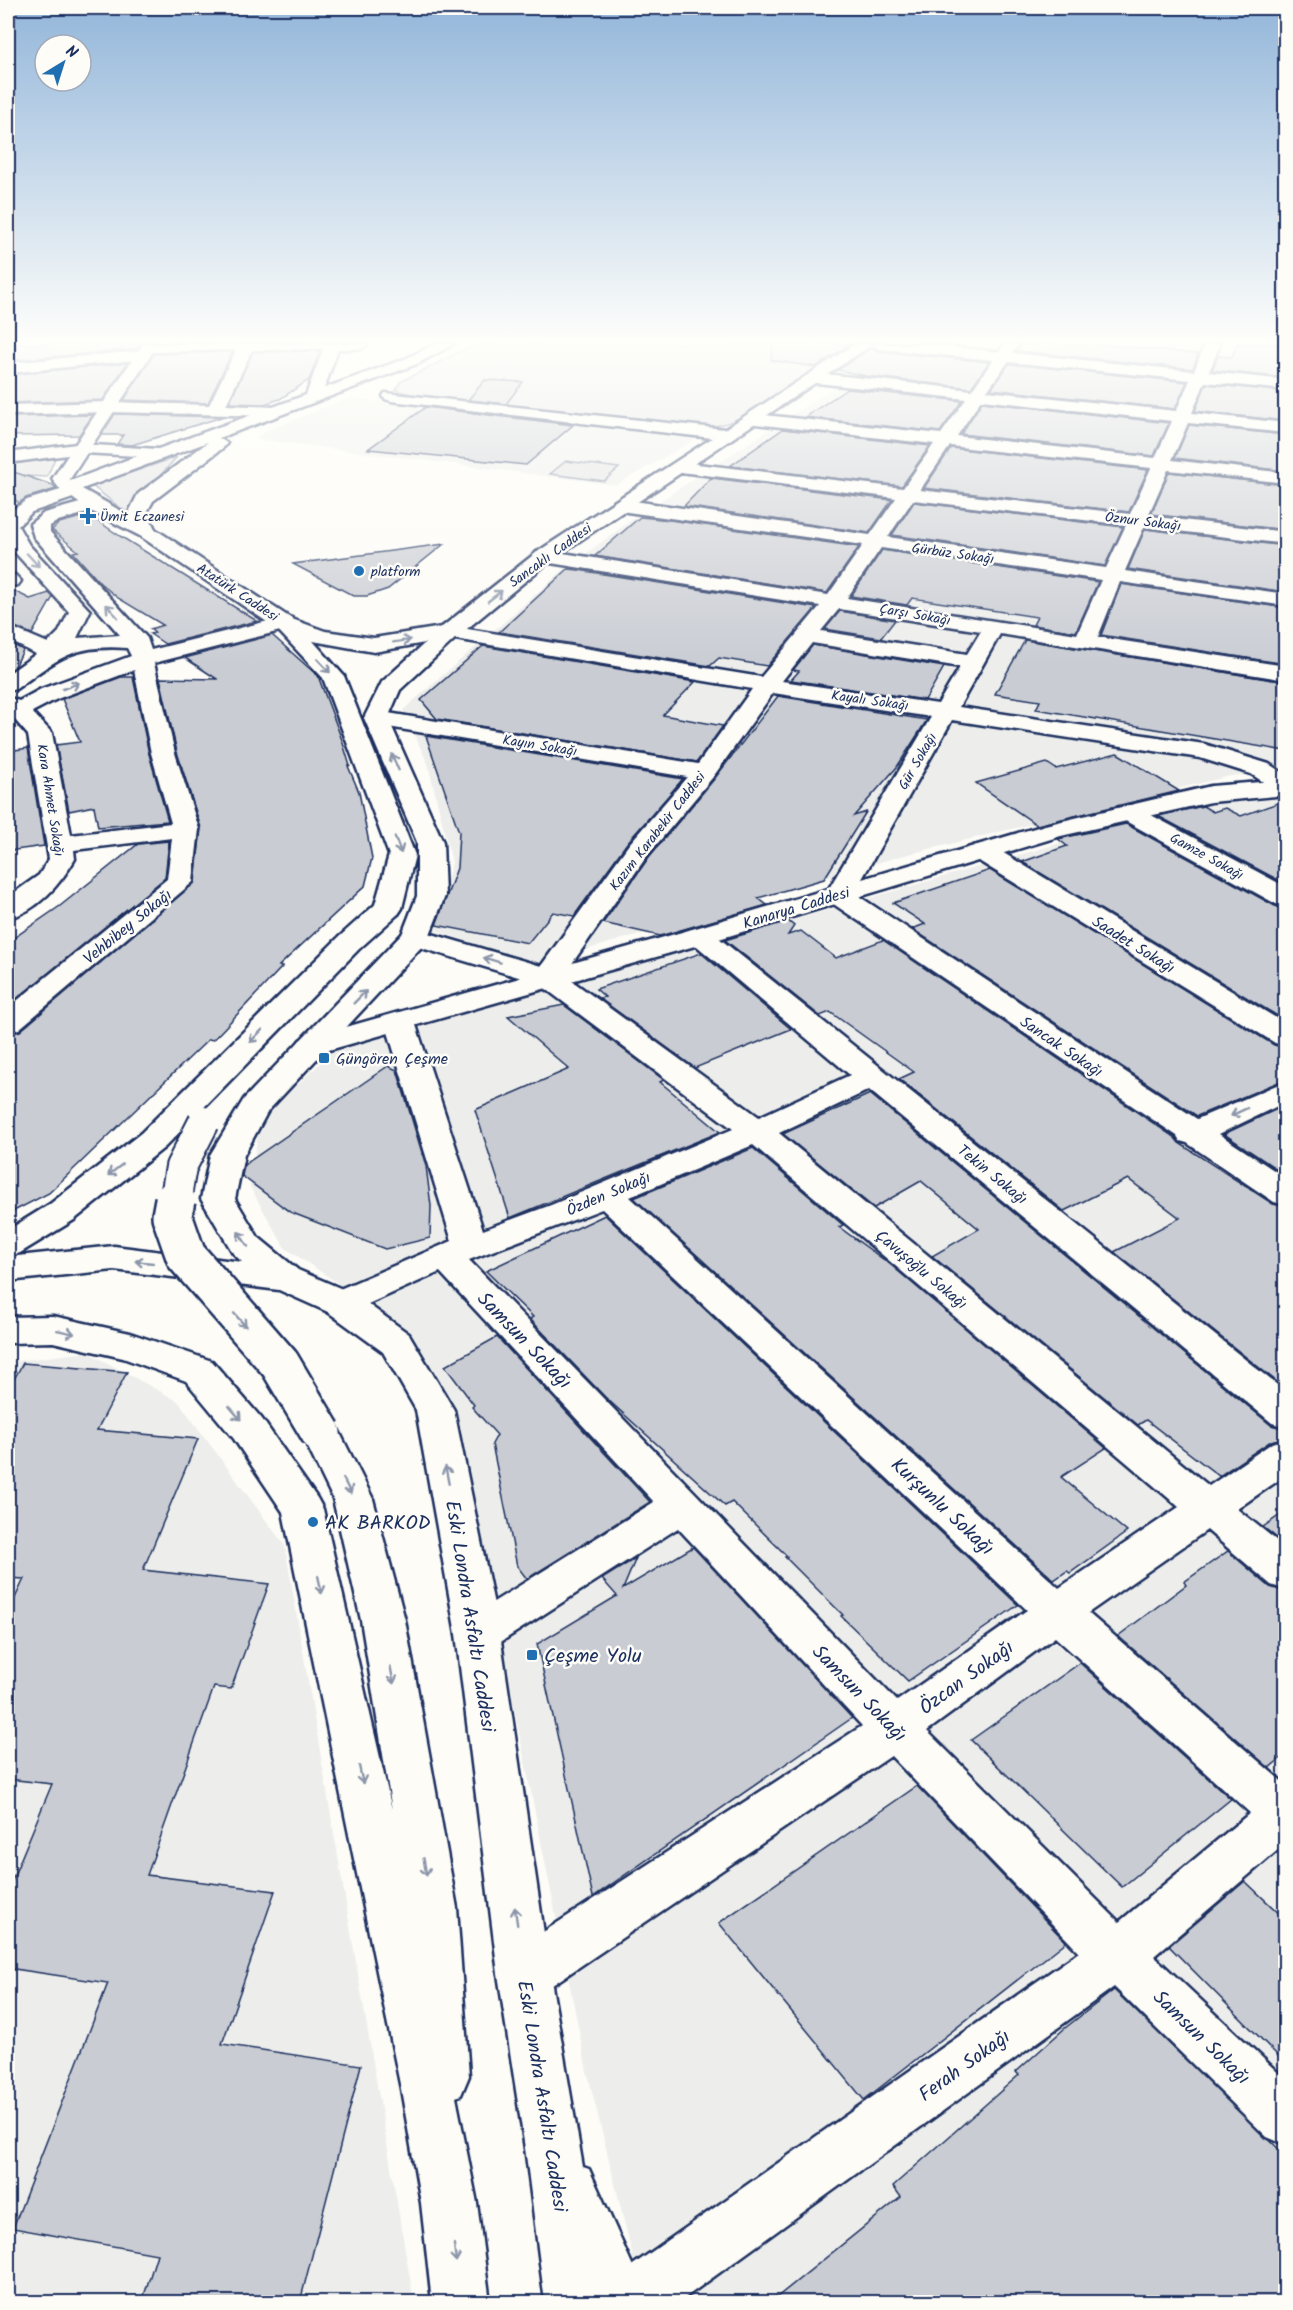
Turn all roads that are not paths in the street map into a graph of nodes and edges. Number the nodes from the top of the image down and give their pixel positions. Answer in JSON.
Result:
{"nodes":[{"id":1,"x":55,"y":452,"type":"edge"},
{"id":2,"x":80,"y":452,"type":"edge"},
{"id":3,"x":168,"y":452,"type":"edge"},
{"id":4,"x":206,"y":452,"type":"edge"},
{"id":5,"x":704,"y":452,"type":"edge"},
{"id":6,"x":938,"y":452,"type":"edge"},
{"id":7,"x":1052,"y":452,"type":"edge"},
{"id":8,"x":1166,"y":452,"type":"edge"},
{"id":9,"x":8,"y":458,"type":"edge"},
{"id":10,"x":1161,"y":464,"type":"junction"},
{"id":11,"x":680,"y":467,"type":"junction"},
{"id":12,"x":39,"y":478,"type":"dead end"},
{"id":13,"x":1286,"y":478,"type":"edge"},
{"id":14,"x":68,"y":486,"type":"junction"},
{"id":15,"x":909,"y":494,"type":"junction"},
{"id":16,"x":8,"y":504,"type":"edge"},
{"id":17,"x":94,"y":505,"type":"junction"},
{"id":18,"x":620,"y":505,"type":"junction"},
{"id":19,"x":1137,"y":520,"type":"junction"},
{"id":20,"x":147,"y":532,"type":"junction"},
{"id":21,"x":1286,"y":538,"type":"edge"},
{"id":22,"x":876,"y":542,"type":"junction"},
{"id":23,"x":544,"y":556,"type":"junction"},
{"id":24,"x":1113,"y":576,"type":"junction"},
{"id":25,"x":835,"y":600,"type":"junction"},
{"id":26,"x":1286,"y":600,"type":"edge"},
{"id":27,"x":284,"y":623,"type":"junction"},
{"id":28,"x":994,"y":627,"type":"junction"},
{"id":29,"x":8,"y":632,"type":"edge"},
{"id":30,"x":449,"y":632,"type":"junction"},
{"id":31,"x":805,"y":635,"type":"junction"},
{"id":32,"x":1085,"y":641,"type":"junction"},
{"id":33,"x":140,"y":651,"type":"junction"},
{"id":34,"x":51,"y":653,"type":"junction"},
{"id":35,"x":973,"y":662,"type":"junction"},
{"id":36,"x":1286,"y":673,"type":"edge"},
{"id":37,"x":8,"y":684,"type":"edge"},
{"id":38,"x":766,"y":685,"type":"junction"},
{"id":39,"x":11,"y":710,"type":"edge"},
{"id":40,"x":945,"y":712,"type":"junction"},
{"id":41,"x":376,"y":718,"type":"junction"},
{"id":42,"x":704,"y":772,"type":"junction"},
{"id":43,"x":1286,"y":786,"type":"edge"},
{"id":44,"x":1129,"y":813,"type":"junction"},
{"id":45,"x":186,"y":829,"type":"junction"},
{"id":46,"x":59,"y":844,"type":"junction"},
{"id":47,"x":983,"y":852,"type":"junction"},
{"id":48,"x":839,"y":895,"type":"junction"},
{"id":49,"x":1286,"y":898,"type":"edge"},
{"id":50,"x":388,"y":908,"type":"junction"},
{"id":51,"x":8,"y":910,"type":"edge"},
{"id":52,"x":699,"y":936,"type":"junction"},
{"id":53,"x":415,"y":937,"type":"junction"},
{"id":54,"x":548,"y":977,"type":"junction"},
{"id":55,"x":400,"y":1022,"type":"junction"},
{"id":56,"x":8,"y":1023,"type":"edge"},
{"id":57,"x":1286,"y":1037,"type":"edge"},
{"id":58,"x":311,"y":1046,"type":"junction"},
{"id":59,"x":873,"y":1076,"type":"junction"},
{"id":60,"x":1286,"y":1090,"type":"edge"},
{"id":61,"x":757,"y":1131,"type":"junction"},
{"id":62,"x":1192,"y":1134,"type":"junction"},
{"id":63,"x":606,"y":1194,"type":"junction"},
{"id":64,"x":1286,"y":1194,"type":"edge"},
{"id":65,"x":8,"y":1245,"type":"edge"},
{"id":66,"x":458,"y":1252,"type":"junction"},
{"id":67,"x":8,"y":1269,"type":"edge"},
{"id":68,"x":285,"y":1279,"type":"junction"},
{"id":69,"x":341,"y":1303,"type":"junction"},
{"id":70,"x":8,"y":1330,"type":"edge"},
{"id":71,"x":1286,"y":1413,"type":"edge"},
{"id":72,"x":1286,"y":1454,"type":"edge"},
{"id":73,"x":681,"y":1505,"type":"junction"},
{"id":74,"x":1208,"y":1508,"type":"junction"},
{"id":75,"x":1286,"y":1573,"type":"edge"},
{"id":76,"x":1057,"y":1612,"type":"junction"},
{"id":77,"x":477,"y":1634,"type":"junction"},
{"id":78,"x":894,"y":1729,"type":"junction"},
{"id":79,"x":1285,"y":1813,"type":"edge"},
{"id":80,"x":1117,"y":1955,"type":"junction"},
{"id":81,"x":524,"y":1974,"type":"junction"},
{"id":82,"x":1286,"y":2118,"type":"edge"},
{"id":83,"x":554,"y":2155,"type":"junction"},
{"id":84,"x":449,"y":2203,"type":"junction"},
{"id":85,"x":461,"y":2302,"type":"edge"},
{"id":86,"x":574,"y":2302,"type":"edge"},
{"id":87,"x":620,"y":2302,"type":"edge"},
{"id":88,"x":631,"y":2302,"type":"edge"}],
"edges":[{"from":1,"to":9,"type":"street"},
{"from":2,"to":14,"type":"street"},
{"from":3,"to":14,"type":"street"},
{"from":4,"to":20,"type":"street"},
{"from":5,"to":11,"type":"street","name":"Sancaklı Caddesi"},
{"from":6,"to":15,"type":"street","name":"Kazım Karabekir Caddesi"},
{"from":7,"to":10,"type":"street"},
{"from":8,"to":10,"type":"street"},
{"from":10,"to":13,"type":"street"},
{"from":10,"to":19,"type":"street"},
{"from":11,"to":15,"type":"street","name":"Öznur Sokağı"},
{"from":11,"to":18,"type":"street","name":"Sancaklı Caddesi"},
{"from":12,"to":14,"type":"street"},
{"from":14,"to":16,"type":"street"},
{"from":14,"to":17,"type":"street","name":"Atatürk Caddesi"},
{"from":14,"to":34,"type":"street","one_way":true},
{"from":15,"to":19,"type":"street","name":"Öznur Sokağı"},
{"from":15,"to":22,"type":"street","name":"Kazım Karabekir Caddesi"},
{"from":17,"to":20,"type":"street","name":"Atatürk Caddesi"},
{"from":33,"to":17,"type":"street","one_way":true},
{"from":18,"to":22,"type":"street","name":"Gürbüz Sokağı"},
{"from":18,"to":23,"type":"street","name":"Sancaklı Caddesi"},
{"from":19,"to":21,"type":"street","name":"Öznur Sokağı"},
{"from":19,"to":24,"type":"street"},
{"from":20,"to":27,"type":"street","name":"Atatürk Caddesi"},
{"from":22,"to":24,"type":"street","name":"Gürbüz Sokağı"},
{"from":22,"to":25,"type":"street","name":"Kazım Karabekir Caddesi"},
{"from":23,"to":25,"type":"street","name":"Çarşı Sokağı"},
{"from":30,"to":23,"type":"street","name":"Sancaklı Caddesi","one_way":true},
{"from":24,"to":26,"type":"street","name":"Gürbüz Sokağı"},
{"from":24,"to":32,"type":"street"},
{"from":25,"to":28,"type":"street","name":"Çarşı Sokağı"},
{"from":25,"to":31,"type":"street","name":"Kazım Karabekir Caddesi"},
{"from":27,"to":30,"type":"street","one_way":true},
{"from":27,"to":33,"type":"street"},
{"from":27,"to":50,"type":"street","name":"Atatürk Caddesi","one_way":true},
{"from":28,"to":32,"type":"street","name":"Çarşı Sokağı"},
{"from":28,"to":35,"type":"street","name":"Gür Sokağı"},
{"from":29,"to":34,"type":"street"},
{"from":30,"to":38,"type":"street","name":"Kayalı Sokağı"},
{"from":30,"to":41,"type":"street","name":"Sancaklı Caddesi"},
{"from":31,"to":35,"type":"street"},
{"from":31,"to":38,"type":"street","name":"Kazım Karabekir Caddesi"},
{"from":32,"to":36,"type":"street","name":"Çarşı Sokağı"},
{"from":33,"to":34,"type":"street"},
{"from":39,"to":33,"type":"street","one_way":true},
{"from":33,"to":45,"type":"street","name":"Vehbibey Sokağı"},
{"from":34,"to":37,"type":"street"},
{"from":35,"to":40,"type":"street","name":"Gür Sokağı"},
{"from":38,"to":40,"type":"street","name":"Kayalı Sokağı"},
{"from":38,"to":42,"type":"street","name":"Kazım Karabekir Caddesi"},
{"from":39,"to":46,"type":"street","name":"Kara Ahmet Sokağı"},
{"from":40,"to":43,"type":"street","name":"Kayalı Sokağı"},
{"from":40,"to":48,"type":"street","name":"Gür Sokağı"},
{"from":41,"to":42,"type":"street","name":"Kayın Sokağı"},
{"from":53,"to":41,"type":"street","one_way":true},
{"from":42,"to":54,"type":"street","name":"Kazım Karabekir Caddesi"},
{"from":43,"to":44,"type":"street","name":"Kanarya Caddesi"},
{"from":44,"to":47,"type":"street","name":"Kanarya Caddesi"},
{"from":44,"to":49,"type":"street","name":"Gamze Sokağı"},
{"from":45,"to":46,"type":"street"},
{"from":45,"to":56,"type":"street","name":"Vehbibey Sokağı"},
{"from":46,"to":51,"type":"street","name":"Kara Ahmet Sokağı"},
{"from":47,"to":48,"type":"street","name":"Kanarya Caddesi"},
{"from":47,"to":57,"type":"street","name":"Saadet Sokağı"},
{"from":48,"to":52,"type":"street","name":"Kanarya Caddesi"},
{"from":48,"to":62,"type":"street","name":"Sancak Sokağı"},
{"from":50,"to":65,"type":"street","one_way":true},
{"from":50,"to":84,"type":"street","name":"Atatürk Caddesi","one_way":true,"bridge":true},
{"from":52,"to":54,"type":"street","name":"Kanarya Caddesi"},
{"from":52,"to":59,"type":"street","name":"Tekin Sokağı"},
{"from":54,"to":53,"type":"street","one_way":true},
{"from":58,"to":53,"type":"street","one_way":true},
{"from":54,"to":55,"type":"street","name":"Kanarya Caddesi"},
{"from":54,"to":61,"type":"street","name":"Çavuşoğlu Sokağı"},
{"from":55,"to":58,"type":"street","name":"Kanarya Caddesi"},
{"from":55,"to":66,"type":"street","name":"Samsun Sokağı"},
{"from":68,"to":58,"type":"street","one_way":true},
{"from":59,"to":61,"type":"street","name":"Özden Sokağı"},
{"from":59,"to":71,"type":"street","name":"Tekin Sokağı"},
{"from":60,"to":62,"type":"street","one_way":true},
{"from":61,"to":63,"type":"street","name":"Özden Sokağı"},
{"from":61,"to":74,"type":"street","name":"Çavuşoğlu Sokağı"},
{"from":62,"to":64,"type":"street","name":"Sancak Sokağı"},
{"from":63,"to":66,"type":"street","name":"Özden Sokağı"},
{"from":63,"to":76,"type":"street","name":"Kurşunlu Sokağı"},
{"from":66,"to":69,"type":"street","name":"Özden Sokağı"},
{"from":66,"to":73,"type":"street","name":"Samsun Sokağı"},
{"from":68,"to":67,"type":"street","name":"Eski Londra Asfaltı Caddesi","one_way":true},
{"from":68,"to":69,"type":"street","name":"Eski Londra Asfaltı Caddesi"},
{"from":77,"to":69,"type":"street","name":"Eski Londra Asfaltı Caddesi","one_way":true},
{"from":70,"to":84,"type":"street","one_way":true},
{"from":72,"to":74,"type":"street","name":"Özcan Sokağı"},
{"from":73,"to":77,"type":"street"},
{"from":73,"to":78,"type":"street","name":"Samsun Sokağı"},
{"from":74,"to":75,"type":"street","name":"Çavuşoğlu Sokağı"},
{"from":74,"to":76,"type":"street","name":"Özcan Sokağı"},
{"from":76,"to":78,"type":"street","name":"Özcan Sokağı"},
{"from":76,"to":79,"type":"street","name":"Kurşunlu Sokağı"},
{"from":81,"to":77,"type":"street","name":"Eski Londra Asfaltı Caddesi","one_way":true},
{"from":78,"to":80,"type":"street","name":"Samsun Sokağı"},
{"from":78,"to":81,"type":"street","name":"Özcan Sokağı"},
{"from":79,"to":80,"type":"street","name":"Ferah Sokağı"},
{"from":80,"to":82,"type":"street","name":"Samsun Sokağı"},
{"from":80,"to":88,"type":"street","name":"Ferah Sokağı"},
{"from":81,"to":83,"type":"street","name":"Eski Londra Asfaltı Caddesi"},
{"from":83,"to":86,"type":"street","name":"Eski Londra Asfaltı Caddesi"},
{"from":83,"to":87,"type":"street"},
{"from":84,"to":85,"type":"street","one_way":true}]}
